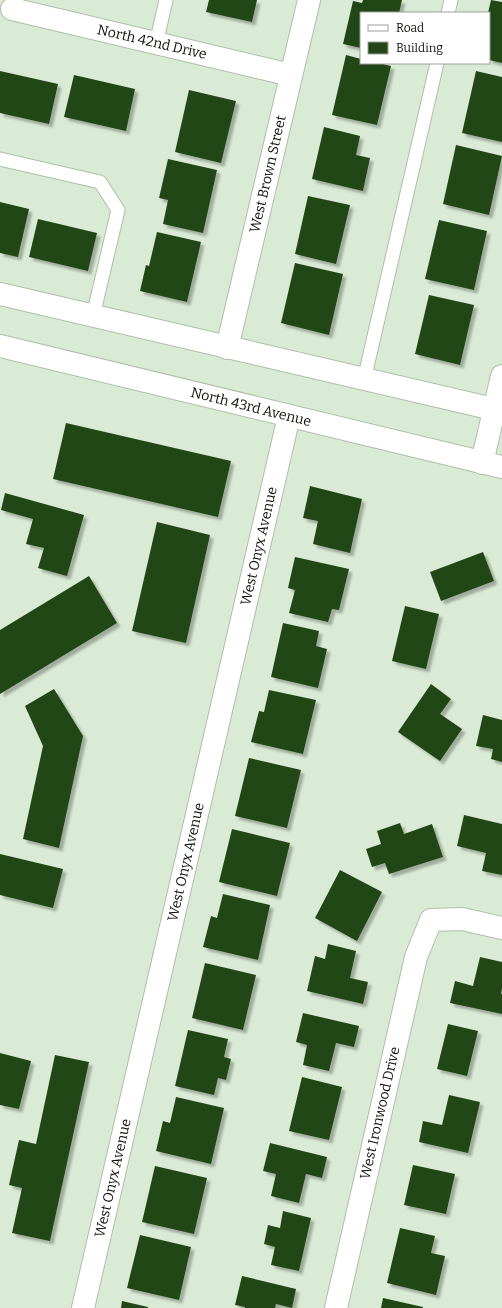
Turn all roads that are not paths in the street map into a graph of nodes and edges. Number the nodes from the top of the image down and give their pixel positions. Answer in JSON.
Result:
{"nodes":[{"id":1,"x":166,"y":0,"type":"edge"},
{"id":2,"x":309,"y":0,"type":"edge"},
{"id":3,"x":451,"y":0,"type":"edge"},
{"id":4,"x":12,"y":9,"type":"dead end"},
{"id":5,"x":448,"y":12,"type":"edge"},
{"id":6,"x":156,"y":44,"type":"junction"},
{"id":7,"x":437,"y":64,"type":"edge"},
{"id":8,"x":291,"y":75,"type":"junction"},
{"id":9,"x":0,"y":159,"type":"edge"},
{"id":10,"x":0,"y":294,"type":"edge"},
{"id":11,"x":93,"y":316,"type":"junction"},
{"id":12,"x":0,"y":346,"type":"edge"},
{"id":13,"x":227,"y":348,"type":"junction"},
{"id":14,"x":502,"y":376,"type":"edge"},
{"id":15,"x":364,"y":380,"type":"junction"},
{"id":16,"x":498,"y":410,"type":"edge"},
{"id":17,"x":289,"y":416,"type":"junction"},
{"id":18,"x":492,"y":465,"type":"edge"},
{"id":19,"x":502,"y":928,"type":"edge"},
{"id":20,"x":83,"y":1308,"type":"edge"},
{"id":21,"x":336,"y":1308,"type":"edge"}],
"edges":[{"from":1,"to":6,"type":"lane"},
{"from":2,"to":8,"type":"street","name":"West Brown Street"},
{"from":3,"to":5,"type":"lane"},
{"from":4,"to":6,"type":"street","name":"North 42nd Drive"},
{"from":6,"to":8,"type":"street","name":"North 42nd Drive"},
{"from":7,"to":15,"type":"lane"},
{"from":8,"to":13,"type":"street","name":"West Brown Street"},
{"from":9,"to":11,"type":"lane"},
{"from":10,"to":11,"type":"street"},
{"from":11,"to":13,"type":"street"},
{"from":12,"to":17,"type":"street","name":"North 43rd Avenue"},
{"from":13,"to":15,"type":"street"},
{"from":14,"to":16,"type":"street"},
{"from":15,"to":16,"type":"street"},
{"from":16,"to":18,"type":"street"},
{"from":17,"to":18,"type":"street","name":"North 43rd Avenue"},
{"from":17,"to":20,"type":"street","name":"West Onyx Avenue"},
{"from":19,"to":21,"type":"street","name":"West Ironwood Drive"}]}
